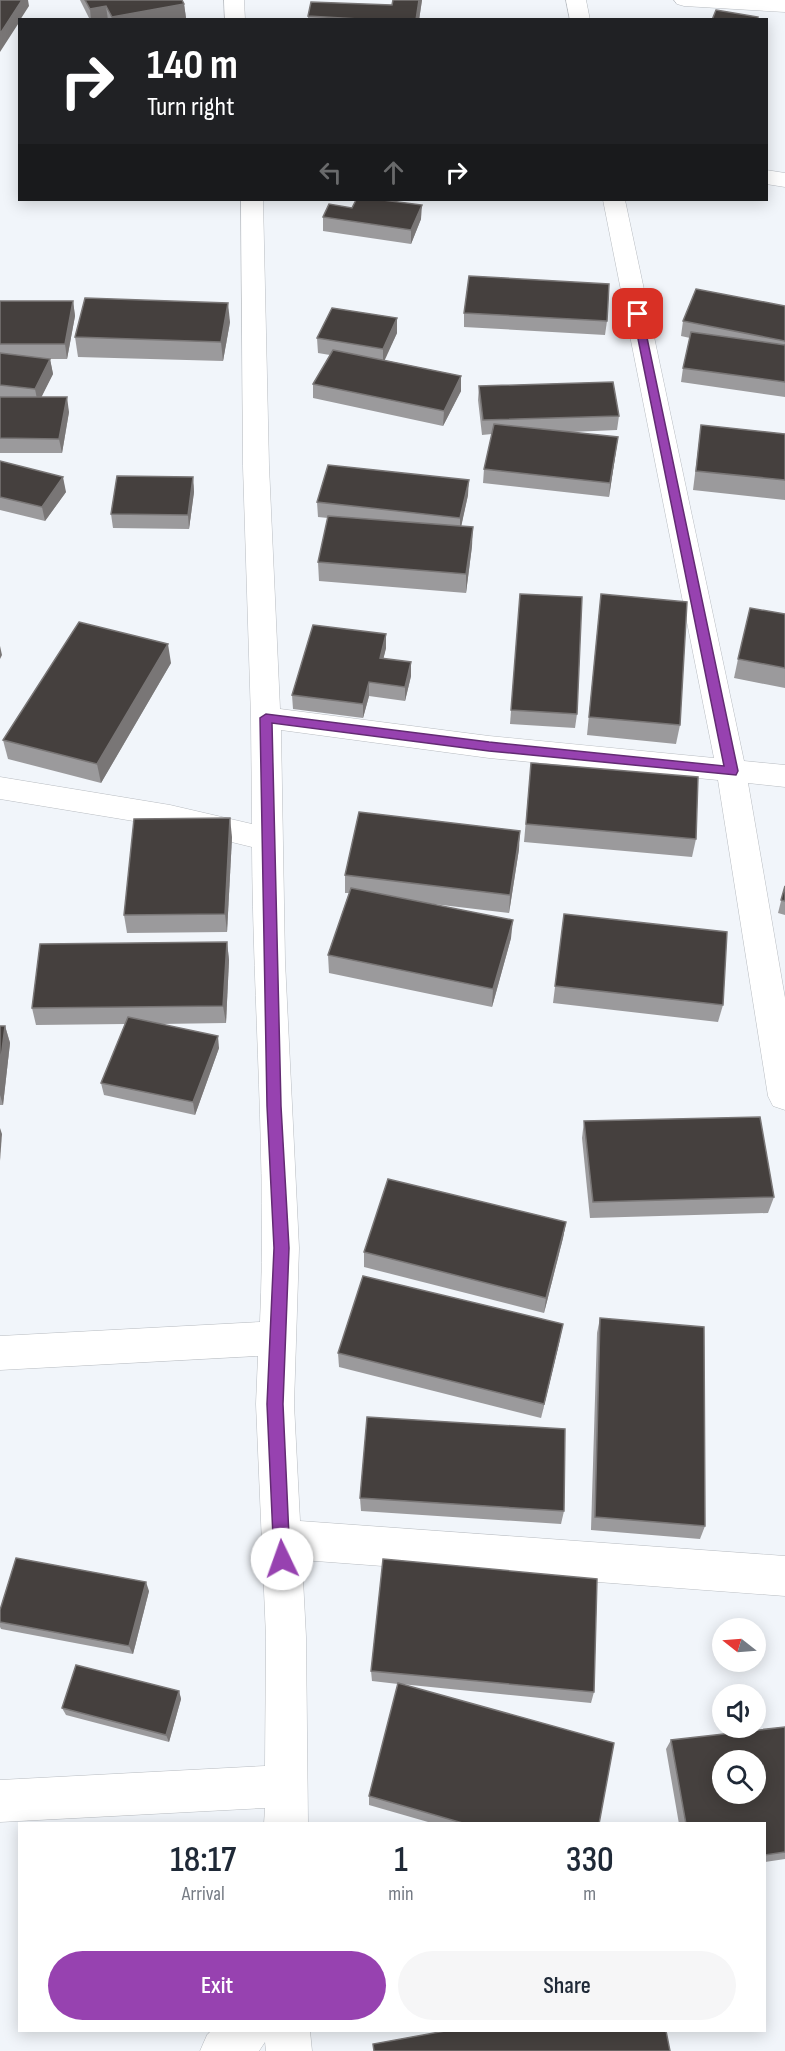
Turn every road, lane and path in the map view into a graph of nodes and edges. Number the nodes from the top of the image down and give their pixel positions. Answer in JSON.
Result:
{"nodes":[{"id":1,"x":234,"y":0,"type":"edge"},
{"id":2,"x":576,"y":0,"type":"edge"},
{"id":3,"x":684,"y":0,"type":"edge"},
{"id":4,"x":785,"y":6,"type":"edge"},
{"id":5,"x":235,"y":18,"type":"edge"},
{"id":6,"x":580,"y":18,"type":"edge"},
{"id":7,"x":768,"y":177,"type":"edge"},
{"id":8,"x":785,"y":180,"type":"edge"},
{"id":9,"x":252,"y":201,"type":"edge"},
{"id":10,"x":614,"y":201,"type":"edge"},
{"id":11,"x":266,"y":718,"type":"junction"},
{"id":12,"x":731,"y":771,"type":"junction"},
{"id":13,"x":785,"y":776,"type":"edge"},
{"id":14,"x":0,"y":788,"type":"edge"},
{"id":15,"x":267,"y":839,"type":"junction"},
{"id":16,"x":785,"y":1096,"type":"edge"},
{"id":17,"x":278,"y":1338,"type":"junction"},
{"id":18,"x":0,"y":1353,"type":"edge"},
{"id":19,"x":281,"y":1539,"type":"junction"},
{"id":20,"x":785,"y":1576,"type":"edge"},
{"id":21,"x":0,"y":1801,"type":"edge"},
{"id":22,"x":285,"y":1805,"type":"edge"},
{"id":23,"x":246,"y":2032,"type":"edge"},
{"id":24,"x":288,"y":2032,"type":"edge"},
{"id":25,"x":223,"y":2051,"type":"edge"},
{"id":26,"x":289,"y":2051,"type":"edge"}],
"edges":[{"from":1,"to":5,"type":"street"},
{"from":2,"to":6,"type":"street"},
{"from":3,"to":4,"type":"street"},
{"from":7,"to":8,"type":"street"},
{"from":9,"to":11,"type":"street"},
{"from":10,"to":12,"type":"street"},
{"from":11,"to":12,"type":"street"},
{"from":11,"to":15,"type":"street"},
{"from":12,"to":13,"type":"street"},
{"from":12,"to":16,"type":"street"},
{"from":14,"to":15,"type":"street"},
{"from":15,"to":17,"type":"street"},
{"from":17,"to":18,"type":"street"},
{"from":17,"to":19,"type":"street"},
{"from":19,"to":20,"type":"street"},
{"from":19,"to":22,"type":"street"},
{"from":21,"to":22,"type":"street"},
{"from":23,"to":25,"type":"street"},
{"from":24,"to":26,"type":"street"}]}
